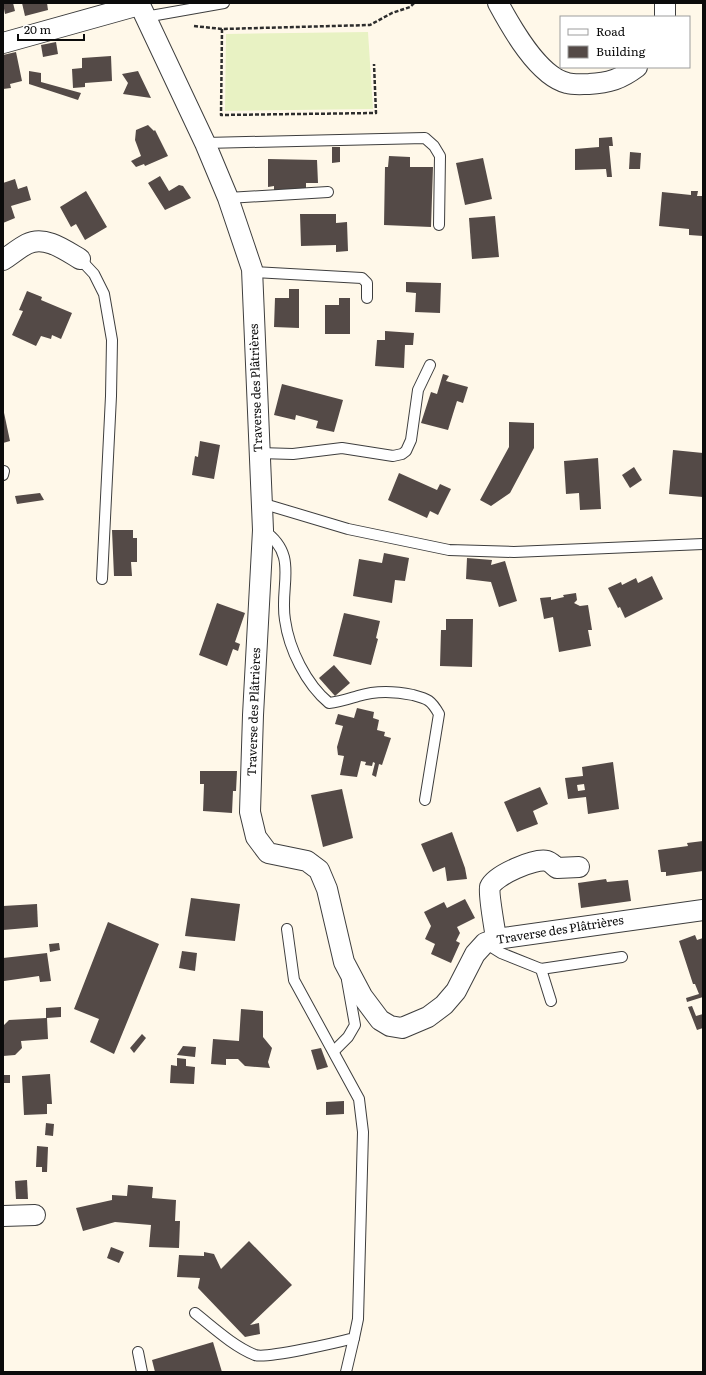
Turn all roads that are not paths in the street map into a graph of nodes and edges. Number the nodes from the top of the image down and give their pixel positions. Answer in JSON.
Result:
{"nodes":[{"id":1,"x":224,"y":3,"type":"edge"},
{"id":2,"x":498,"y":3,"type":"edge"},
{"id":3,"x":665,"y":3,"type":"edge"},
{"id":4,"x":141,"y":8,"type":"edge"},
{"id":5,"x":665,"y":16,"type":"edge"},
{"id":6,"x":3,"y":43,"type":"edge"},
{"id":7,"x":636,"y":68,"type":"edge"},
{"id":8,"x":205,"y":143,"type":"junction"},
{"id":9,"x":328,"y":192,"type":"dead end"},
{"id":10,"x":228,"y":198,"type":"junction"},
{"id":11,"x":439,"y":225,"type":"dead end"},
{"id":12,"x":80,"y":259,"type":"joint"},
{"id":13,"x":3,"y":260,"type":"edge"},
{"id":14,"x":252,"y":272,"type":"junction"},
{"id":15,"x":367,"y":298,"type":"dead end"},
{"id":16,"x":430,"y":365,"type":"dead end"},
{"id":17,"x":258,"y":453,"type":"junction"},
{"id":18,"x":261,"y":503,"type":"junction"},
{"id":19,"x":263,"y":530,"type":"junction"},
{"id":20,"x":703,"y":544,"type":"edge"},
{"id":21,"x":102,"y":579,"type":"dead end"},
{"id":22,"x":425,"y":800,"type":"dead end"},
{"id":23,"x":579,"y":867,"type":"dead end"},
{"id":24,"x":703,"y":910,"type":"edge"},
{"id":25,"x":287,"y":929,"type":"dead end"},
{"id":26,"x":490,"y":941,"type":"junction"},
{"id":27,"x":622,"y":956,"type":"dead end"},
{"id":28,"x":344,"y":962,"type":"junction"},
{"id":29,"x":541,"y":969,"type":"junction"},
{"id":30,"x":551,"y":1001,"type":"dead end"},
{"id":31,"x":334,"y":1051,"type":"junction"},
{"id":32,"x":35,"y":1215,"type":"dead end"},
{"id":33,"x":3,"y":1216,"type":"edge"},
{"id":34,"x":195,"y":1313,"type":"dead end"},
{"id":35,"x":354,"y":1338,"type":"junction"},
{"id":36,"x":138,"y":1352,"type":"dead end"},
{"id":37,"x":142,"y":1372,"type":"edge"},
{"id":38,"x":346,"y":1372,"type":"edge"}],
"edges":[{"from":1,"to":4,"type":"lane"},
{"from":2,"to":7,"type":"street"},
{"from":3,"to":5,"type":"street"},
{"from":4,"to":6,"type":"street"},
{"from":4,"to":8,"type":"street","name":"Traverse des Plâtrières"},
{"from":8,"to":10,"type":"street","name":"Traverse des Plâtrières"},
{"from":8,"to":11,"type":"lane"},
{"from":9,"to":10,"type":"lane"},
{"from":10,"to":14,"type":"street","name":"Traverse des Plâtrières"},
{"from":12,"to":13,"type":"street"},
{"from":12,"to":21,"type":"lane"},
{"from":14,"to":15,"type":"lane"},
{"from":14,"to":17,"type":"street","name":"Traverse des Plâtrières"},
{"from":16,"to":17,"type":"lane"},
{"from":17,"to":18,"type":"street","name":"Traverse des Plâtrières"},
{"from":18,"to":19,"type":"street","name":"Traverse des Plâtrières"},
{"from":18,"to":20,"type":"lane"},
{"from":19,"to":22,"type":"lane"},
{"from":19,"to":28,"type":"street","name":"Traverse des Plâtrières"},
{"from":23,"to":26,"type":"street"},
{"from":24,"to":26,"type":"street","name":"Traverse des Plâtrières"},
{"from":25,"to":31,"type":"lane"},
{"from":26,"to":28,"type":"street","name":"Traverse des Plâtrières"},
{"from":26,"to":29,"type":"lane"},
{"from":27,"to":29,"type":"lane"},
{"from":28,"to":31,"type":"lane"},
{"from":29,"to":30,"type":"lane"},
{"from":31,"to":35,"type":"lane"},
{"from":32,"to":33,"type":"street"},
{"from":34,"to":35,"type":"lane"},
{"from":35,"to":38,"type":"lane"},
{"from":36,"to":37,"type":"lane"}]}
